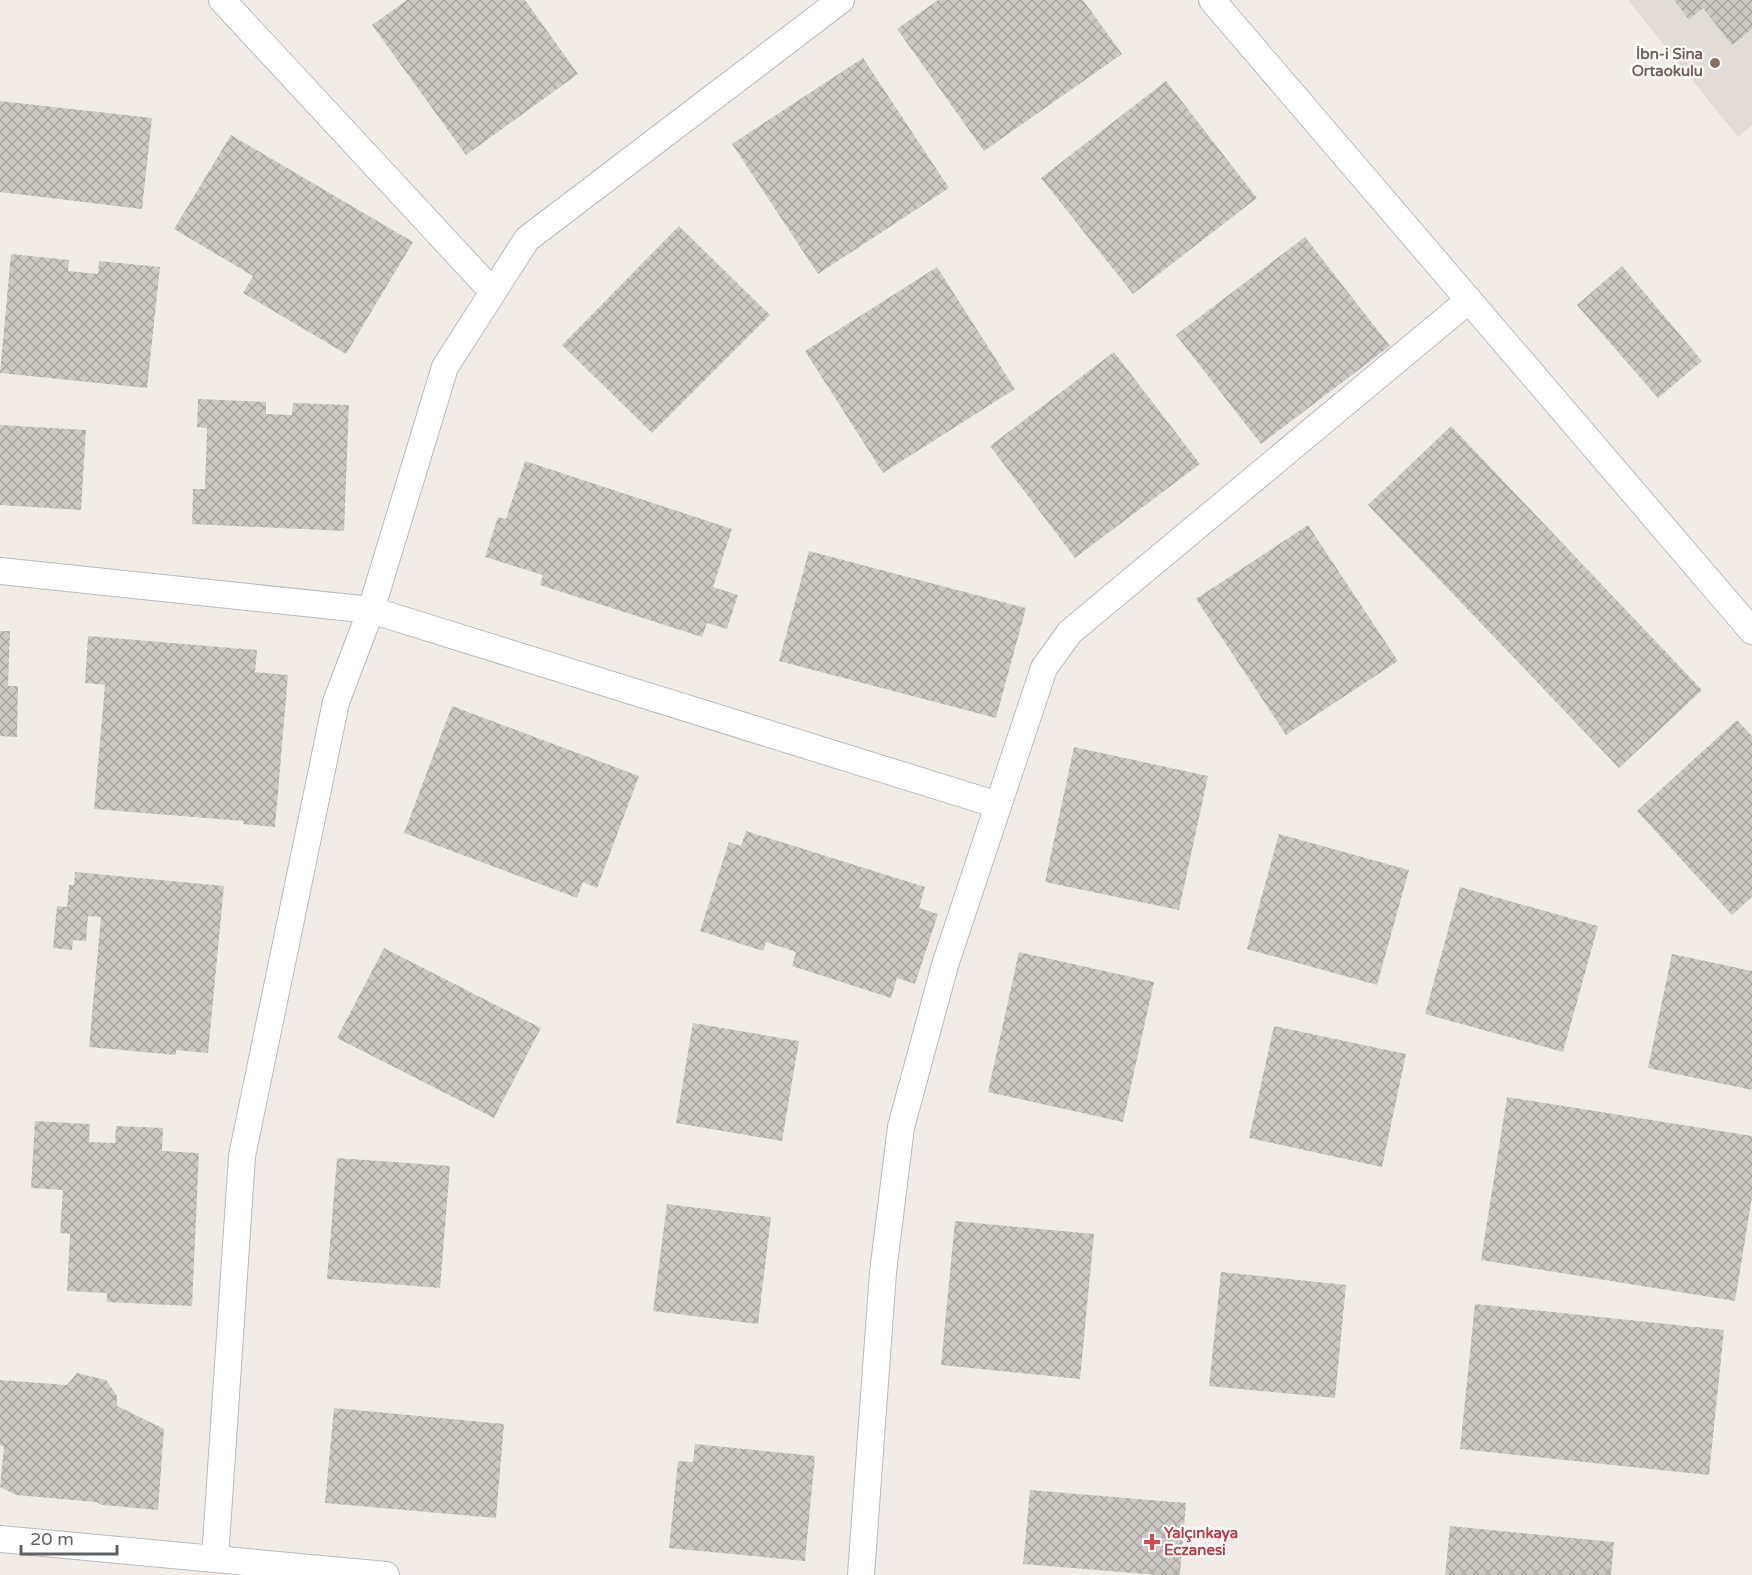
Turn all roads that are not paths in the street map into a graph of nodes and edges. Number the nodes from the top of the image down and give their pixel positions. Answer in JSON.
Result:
{"nodes":[{"id":1,"x":222,"y":0,"type":"edge"},
{"id":2,"x":841,"y":0,"type":"edge"},
{"id":3,"x":1212,"y":0,"type":"edge"},
{"id":4,"x":493,"y":292,"type":"junction"},
{"id":5,"x":1469,"y":300,"type":"junction"},
{"id":6,"x":0,"y":571,"type":"edge"},
{"id":7,"x":371,"y":610,"type":"junction"},
{"id":8,"x":1752,"y":631,"type":"edge"},
{"id":9,"x":998,"y":805,"type":"junction"},
{"id":10,"x":0,"y":1539,"type":"edge"},
{"id":11,"x":215,"y":1559,"type":"junction"},
{"id":12,"x":386,"y":1575,"type":"edge"},
{"id":13,"x":861,"y":1575,"type":"edge"}],
"edges":[{"from":1,"to":4,"type":"street"},
{"from":2,"to":4,"type":"street"},
{"from":3,"to":5,"type":"street"},
{"from":4,"to":7,"type":"street"},
{"from":5,"to":8,"type":"street"},
{"from":5,"to":9,"type":"street"},
{"from":6,"to":7,"type":"street"},
{"from":7,"to":9,"type":"street"},
{"from":7,"to":11,"type":"street"},
{"from":9,"to":13,"type":"street"},
{"from":10,"to":11,"type":"street"},
{"from":11,"to":12,"type":"street"}]}
